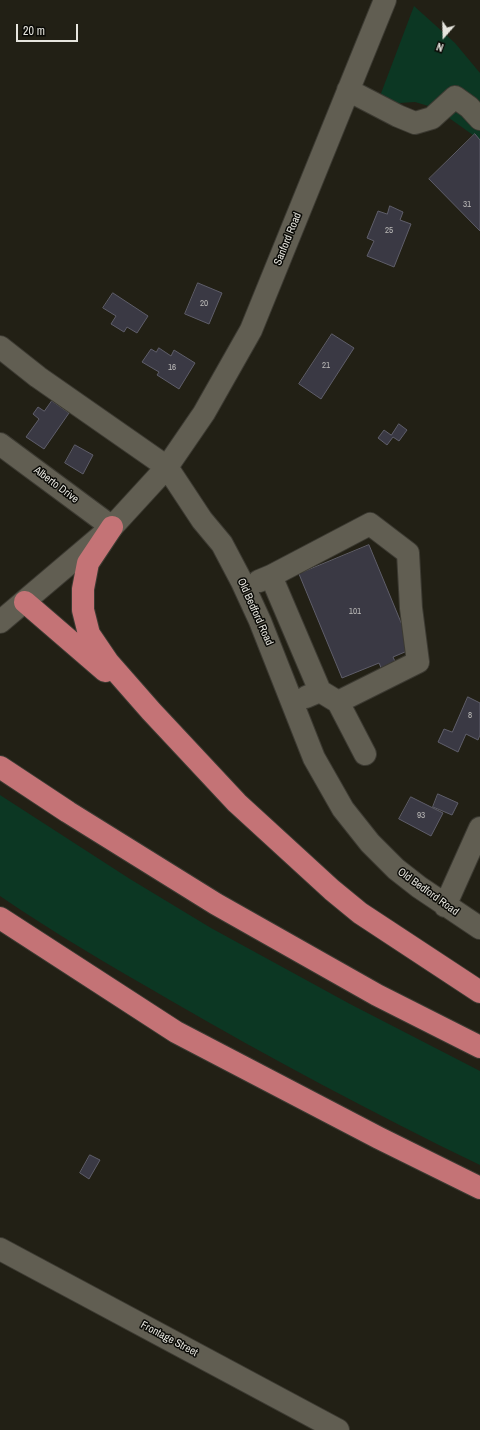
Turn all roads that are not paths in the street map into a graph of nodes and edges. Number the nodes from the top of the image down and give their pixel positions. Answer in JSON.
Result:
{"nodes":[{"id":1,"x":385,"y":0,"type":"edge"},
{"id":2,"x":348,"y":90,"type":"junction"},
{"id":3,"x":480,"y":119,"type":"edge"},
{"id":4,"x":0,"y":347,"type":"edge"},
{"id":5,"x":0,"y":444,"type":"edge"},
{"id":6,"x":167,"y":467,"type":"junction"},
{"id":7,"x":112,"y":526,"type":"junction"},
{"id":8,"x":272,"y":576,"type":"junction"},
{"id":9,"x":245,"y":587,"type":"junction"},
{"id":10,"x":25,"y":602,"type":"junction"},
{"id":11,"x":0,"y":622,"type":"edge"},
{"id":12,"x":329,"y":696,"type":"junction"},
{"id":13,"x":292,"y":702,"type":"junction"},
{"id":14,"x":151,"y":711,"type":"junction"},
{"id":15,"x":365,"y":754,"type":"dead end"},
{"id":16,"x":0,"y":767,"type":"edge"},
{"id":17,"x":480,"y":828,"type":"edge"},
{"id":18,"x":445,"y":906,"type":"junction"},
{"id":19,"x":0,"y":918,"type":"edge"},
{"id":20,"x":480,"y":928,"type":"edge"},
{"id":21,"x":480,"y":992,"type":"edge"},
{"id":22,"x":480,"y":1047,"type":"edge"},
{"id":23,"x":480,"y":1188,"type":"edge"},
{"id":24,"x":0,"y":1249,"type":"edge"},
{"id":25,"x":338,"y":1430,"type":"edge"}],
"edges":[{"from":1,"to":2,"type":"street","name":"Sanford Road"},
{"from":2,"to":3,"type":"street"},
{"from":2,"to":6,"type":"street","name":"Sanford Road"},
{"from":4,"to":6,"type":"street"},
{"from":5,"to":7,"type":"street","name":"Alberto Drive"},
{"from":6,"to":7,"type":"street"},
{"from":6,"to":9,"type":"street","name":"Old Bedford Road"},
{"from":7,"to":10,"type":"street"},
{"from":7,"to":14,"type":"highway"},
{"from":8,"to":9,"type":"street"},
{"from":8,"to":12,"type":"street"},
{"from":8,"to":12,"type":"street"},
{"from":9,"to":13,"type":"street","name":"Old Bedford Road"},
{"from":10,"to":11,"type":"street"},
{"from":10,"to":14,"type":"highway"},
{"from":12,"to":13,"type":"street"},
{"from":12,"to":15,"type":"street"},
{"from":13,"to":18,"type":"street","name":"Old Bedford Road"},
{"from":14,"to":21,"type":"highway"},
{"from":16,"to":22,"type":"highway"},
{"from":17,"to":18,"type":"street"},
{"from":18,"to":20,"type":"street","name":"Old Bedford Road"},
{"from":19,"to":23,"type":"highway"},
{"from":24,"to":25,"type":"street","name":"Frontage Street"}]}
